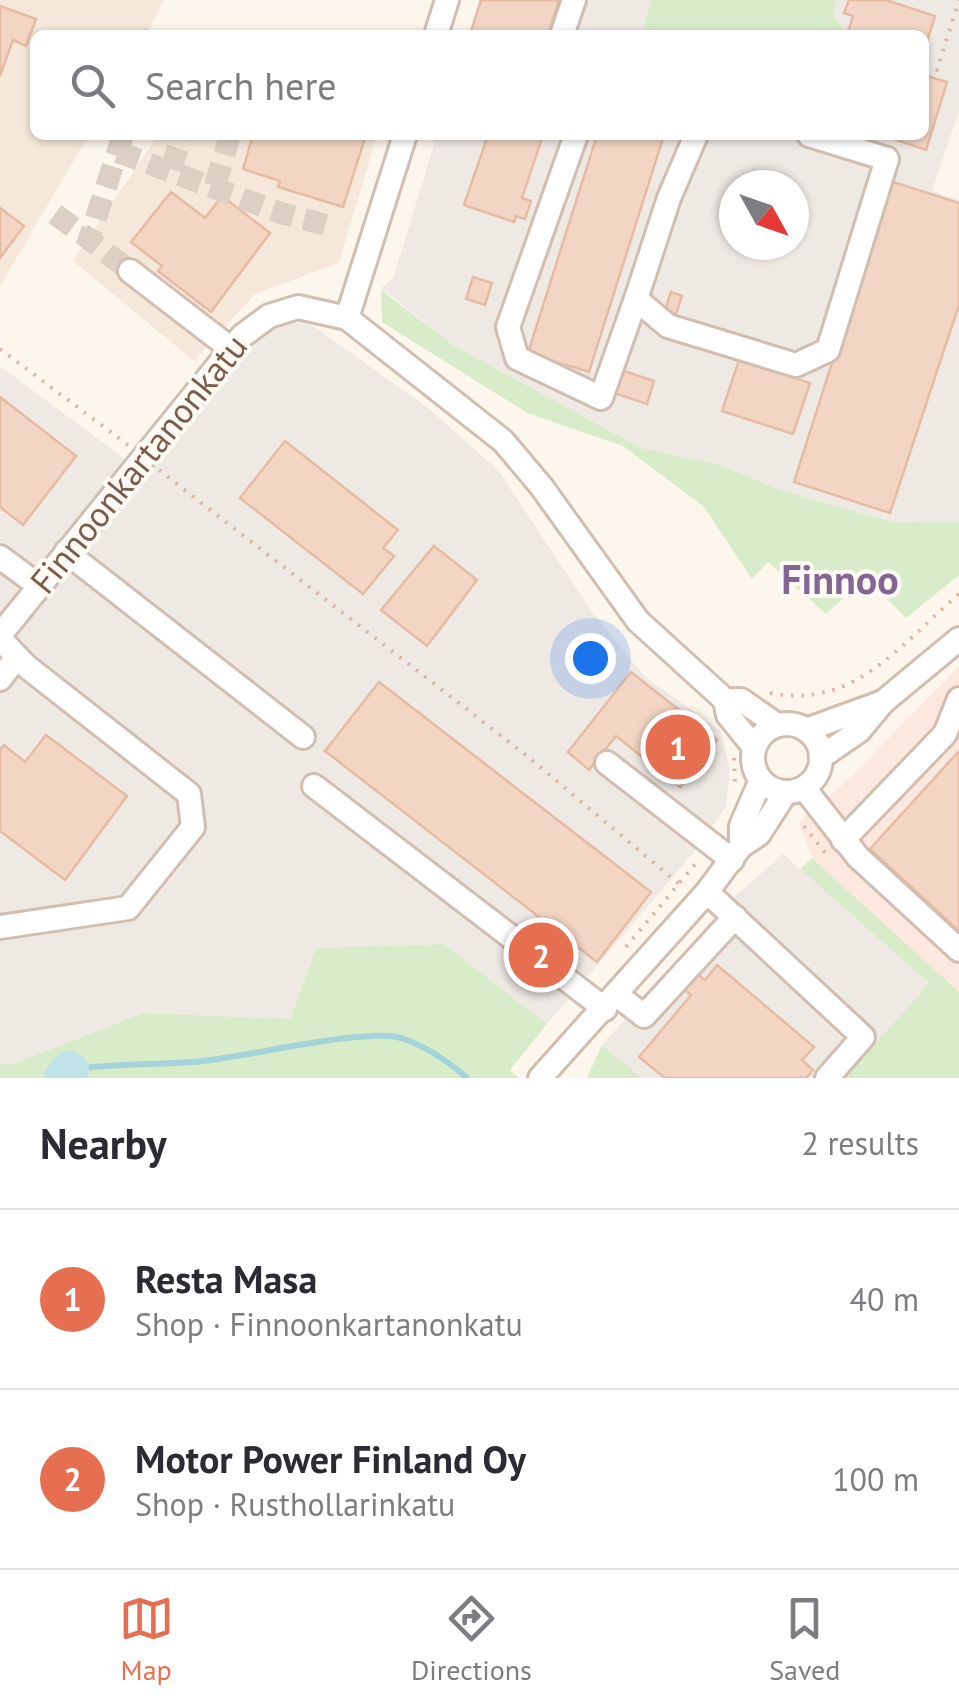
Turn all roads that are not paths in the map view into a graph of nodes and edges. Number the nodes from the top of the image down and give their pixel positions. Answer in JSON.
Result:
{"nodes":[{"id":1,"x":447,"y":0,"type":"edge"},
{"id":2,"x":574,"y":0,"type":"edge"},
{"id":3,"x":438,"y":30,"type":"edge"},
{"id":4,"x":564,"y":30,"type":"edge"},
{"id":5,"x":403,"y":140,"type":"edge"},
{"id":6,"x":574,"y":140,"type":"edge"},
{"id":7,"x":694,"y":140,"type":"edge"},
{"id":8,"x":825,"y":140,"type":"edge"},
{"id":9,"x":130,"y":271,"type":"tunnel mouth"},
{"id":10,"x":636,"y":298,"type":"junction"},
{"id":11,"x":348,"y":318,"type":"junction"},
{"id":12,"x":230,"y":348,"type":"junction"},
{"id":13,"x":66,"y":552,"type":"junction"},
{"id":14,"x":0,"y":557,"type":"edge"},
{"id":15,"x":39,"y":586,"type":"junction"},
{"id":16,"x":0,"y":637,"type":"edge"},
{"id":17,"x":959,"y":639,"type":"edge"},
{"id":18,"x":18,"y":657,"type":"junction"},
{"id":19,"x":0,"y":679,"type":"edge"},
{"id":20,"x":959,"y":699,"type":"edge"},
{"id":21,"x":724,"y":700,"type":"junction"},
{"id":22,"x":883,"y":702,"type":"junction"},
{"id":23,"x":776,"y":725,"type":"junction"},
{"id":24,"x":806,"y":730,"type":"junction"},
{"id":25,"x":304,"y":737,"type":"dead end"},
{"id":26,"x":743,"y":747,"type":"junction"},
{"id":27,"x":821,"y":757,"type":"junction"},
{"id":28,"x":607,"y":763,"type":"dead end"},
{"id":29,"x":761,"y":780,"type":"junction"},
{"id":30,"x":314,"y":786,"type":"dead end"},
{"id":31,"x":795,"y":790,"type":"junction"},
{"id":32,"x":843,"y":840,"type":"junction"},
{"id":33,"x":736,"y":853,"type":"junction"},
{"id":34,"x":707,"y":892,"type":"junction"},
{"id":35,"x":735,"y":918,"type":"junction"},
{"id":36,"x":0,"y":927,"type":"edge"},
{"id":37,"x":959,"y":950,"type":"edge"},
{"id":38,"x":611,"y":1002,"type":"junction"},
{"id":39,"x":542,"y":1072,"type":"edge"},
{"id":40,"x":827,"y":1078,"type":"edge"}],
"edges":[{"from":1,"to":3,"type":"street"},
{"from":2,"to":4,"type":"street"},
{"from":5,"to":11,"type":"street"},
{"from":6,"to":10,"type":"street"},
{"from":7,"to":10,"type":"street"},
{"from":8,"to":10,"type":"street"},
{"from":9,"to":12,"type":"street"},
{"from":11,"to":12,"type":"street","name":"Finnoonkartanonkatu"},
{"from":11,"to":21,"type":"street","name":"Finnoonkartanonkatu"},
{"from":12,"to":13,"type":"street","name":"Finnoonkartanonkatu"},
{"from":13,"to":15,"type":"street","name":"Finnoonkartanonkatu"},
{"from":13,"to":25,"type":"street"},
{"from":14,"to":15,"type":"street"},
{"from":15,"to":16,"type":"street","name":"Finnoonkartanonkatu"},
{"from":16,"to":18,"type":"street"},
{"from":17,"to":22,"type":"street"},
{"from":18,"to":19,"type":"street"},
{"from":18,"to":36,"type":"street"},
{"from":20,"to":32,"type":"street"},
{"from":21,"to":23,"type":"street","name":"Finnoonkartanonkatu"},
{"from":21,"to":26,"type":"street","name":"Finnoonkartanonkatu"},
{"from":22,"to":24,"type":"street"},
{"from":22,"to":27,"type":"street"},
{"from":23,"to":24,"type":"street"},
{"from":23,"to":26,"type":"street"},
{"from":24,"to":27,"type":"street"},
{"from":26,"to":29,"type":"street"},
{"from":27,"to":31,"type":"street"},
{"from":28,"to":33,"type":"street"},
{"from":29,"to":31,"type":"street"},
{"from":29,"to":33,"type":"street"},
{"from":30,"to":38,"type":"street"},
{"from":31,"to":32,"type":"street"},
{"from":31,"to":33,"type":"street"},
{"from":32,"to":37,"type":"street"},
{"from":33,"to":34,"type":"street"},
{"from":34,"to":35,"type":"street"},
{"from":34,"to":38,"type":"street"},
{"from":35,"to":38,"type":"street"},
{"from":35,"to":40,"type":"street"},
{"from":38,"to":39,"type":"street"}]}
